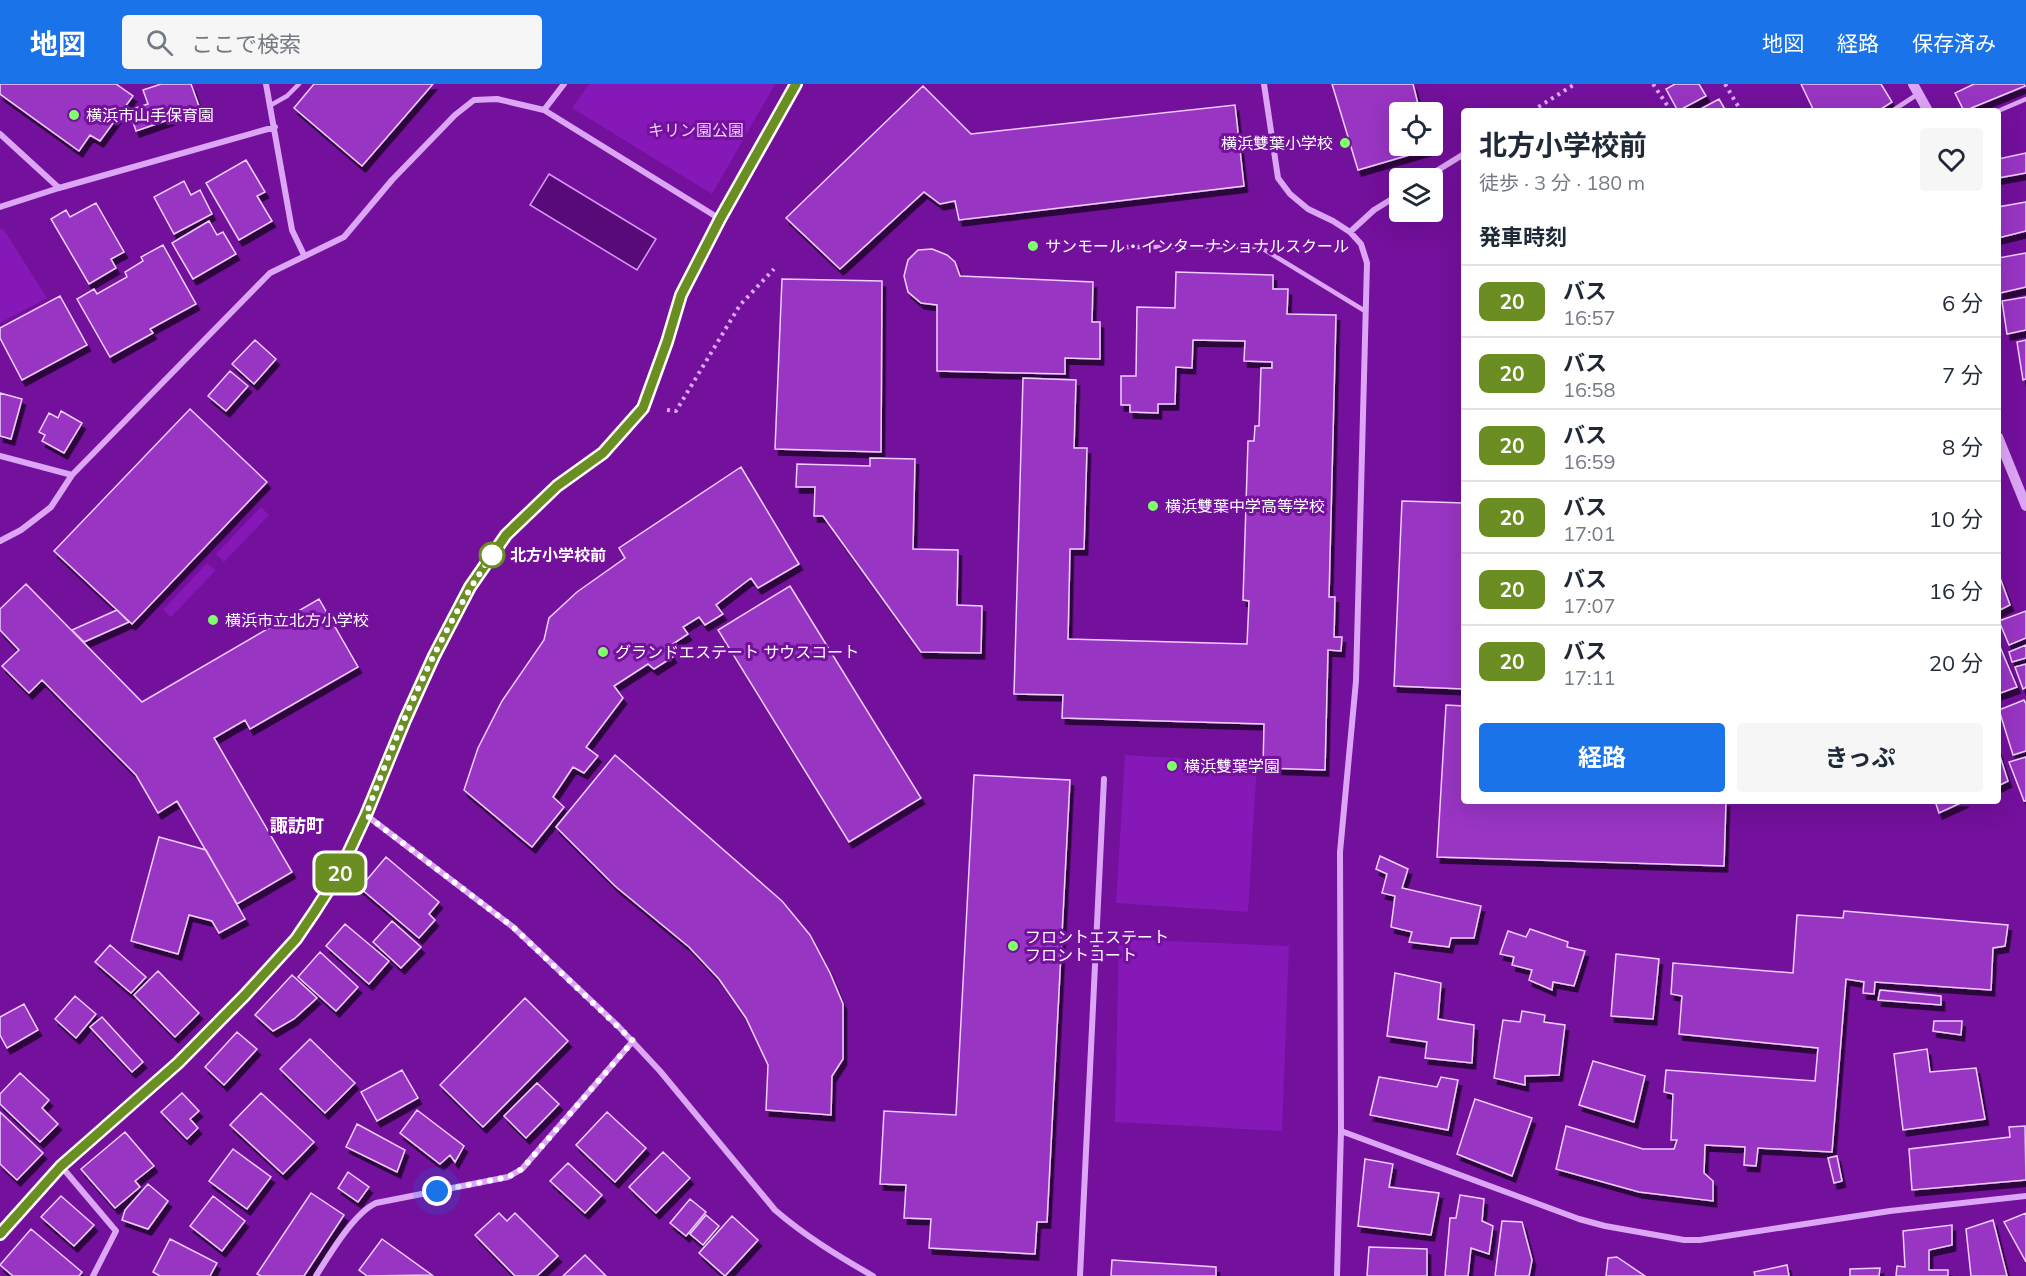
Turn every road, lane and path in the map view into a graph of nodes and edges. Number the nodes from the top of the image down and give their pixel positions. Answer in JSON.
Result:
{"nodes":[{"id":1,"x":266,"y":84,"type":"edge"},
{"id":2,"x":299,"y":84,"type":"edge"},
{"id":3,"x":564,"y":84,"type":"edge"},
{"id":4,"x":796,"y":84,"type":"edge"},
{"id":5,"x":1264,"y":84,"type":"edge"},
{"id":6,"x":1575,"y":84,"type":"edge"},
{"id":7,"x":1653,"y":84,"type":"edge"},
{"id":8,"x":1725,"y":84,"type":"edge"},
{"id":9,"x":1916,"y":89,"type":"edge"},
{"id":10,"x":2026,"y":99,"type":"edge"},
{"id":11,"x":271,"y":105,"type":"junction"},
{"id":12,"x":1537,"y":108,"type":"edge"},
{"id":13,"x":1669,"y":108,"type":"edge"},
{"id":14,"x":1739,"y":108,"type":"edge"},
{"id":15,"x":1895,"y":108,"type":"edge"},
{"id":16,"x":1926,"y":108,"type":"edge"},
{"id":17,"x":543,"y":110,"type":"junction"},
{"id":18,"x":2001,"y":110,"type":"edge"},
{"id":19,"x":275,"y":127,"type":"junction"},
{"id":20,"x":0,"y":134,"type":"edge"},
{"id":21,"x":1461,"y":156,"type":"edge"},
{"id":22,"x":1441,"y":168,"type":"edge"},
{"id":23,"x":59,"y":188,"type":"junction"},
{"id":24,"x":1389,"y":201,"type":"edge"},
{"id":25,"x":0,"y":207,"type":"edge"},
{"id":26,"x":720,"y":219,"type":"junction"},
{"id":27,"x":1350,"y":232,"type":"junction"},
{"id":28,"x":1127,"y":247,"type":"dead end"},
{"id":29,"x":304,"y":255,"type":"junction"},
{"id":30,"x":774,"y":269,"type":"dead end"},
{"id":31,"x":1365,"y":311,"type":"junction"},
{"id":32,"x":643,"y":408,"type":"junction"},
{"id":33,"x":2001,"y":444,"type":"edge"},
{"id":34,"x":0,"y":456,"type":"edge"},
{"id":35,"x":72,"y":475,"type":"junction"},
{"id":36,"x":2026,"y":506,"type":"edge"},
{"id":37,"x":0,"y":541,"type":"edge"},
{"id":38,"x":1104,"y":779,"type":"dead end"},
{"id":39,"x":366,"y":815,"type":"junction"},
{"id":40,"x":633,"y":1041,"type":"junction"},
{"id":41,"x":1341,"y":1131,"type":"junction"},
{"id":42,"x":61,"y":1166,"type":"junction"},
{"id":43,"x":2026,"y":1196,"type":"edge"},
{"id":44,"x":0,"y":1234,"type":"edge"},
{"id":45,"x":93,"y":1276,"type":"edge"},
{"id":46,"x":315,"y":1276,"type":"edge"},
{"id":47,"x":873,"y":1276,"type":"edge"},
{"id":48,"x":1080,"y":1276,"type":"edge"},
{"id":49,"x":1337,"y":1276,"type":"edge"}],
"edges":[{"from":1,"to":11,"type":"street"},
{"from":2,"to":11,"type":"lane"},
{"from":3,"to":17,"type":"street"},
{"from":4,"to":26,"type":"street"},
{"from":5,"to":27,"type":"street"},
{"from":6,"to":12,"type":"path"},
{"from":7,"to":13,"type":"path"},
{"from":8,"to":14,"type":"path"},
{"from":9,"to":15,"type":"lane"},
{"from":9,"to":16,"type":"street"},
{"from":10,"to":18,"type":"lane"},
{"from":11,"to":19,"type":"street"},
{"from":17,"to":26,"type":"street"},
{"from":17,"to":29,"type":"street"},
{"from":19,"to":23,"type":"street"},
{"from":19,"to":29,"type":"street"},
{"from":20,"to":23,"type":"street"},
{"from":21,"to":22,"type":"street"},
{"from":23,"to":25,"type":"street"},
{"from":24,"to":27,"type":"street"},
{"from":26,"to":32,"type":"street"},
{"from":27,"to":31,"type":"street"},
{"from":28,"to":31,"type":"lane"},
{"from":29,"to":35,"type":"street"},
{"from":30,"to":32,"type":"path"},
{"from":31,"to":41,"type":"street"},
{"from":32,"to":39,"type":"street"},
{"from":33,"to":36,"type":"street"},
{"from":34,"to":35,"type":"street"},
{"from":35,"to":37,"type":"street"},
{"from":38,"to":48,"type":"street"},
{"from":39,"to":40,"type":"street"},
{"from":39,"to":42,"type":"street"},
{"from":40,"to":46,"type":"street"},
{"from":40,"to":47,"type":"street"},
{"from":41,"to":43,"type":"street"},
{"from":41,"to":49,"type":"street"},
{"from":42,"to":44,"type":"street"},
{"from":42,"to":45,"type":"street"}]}
